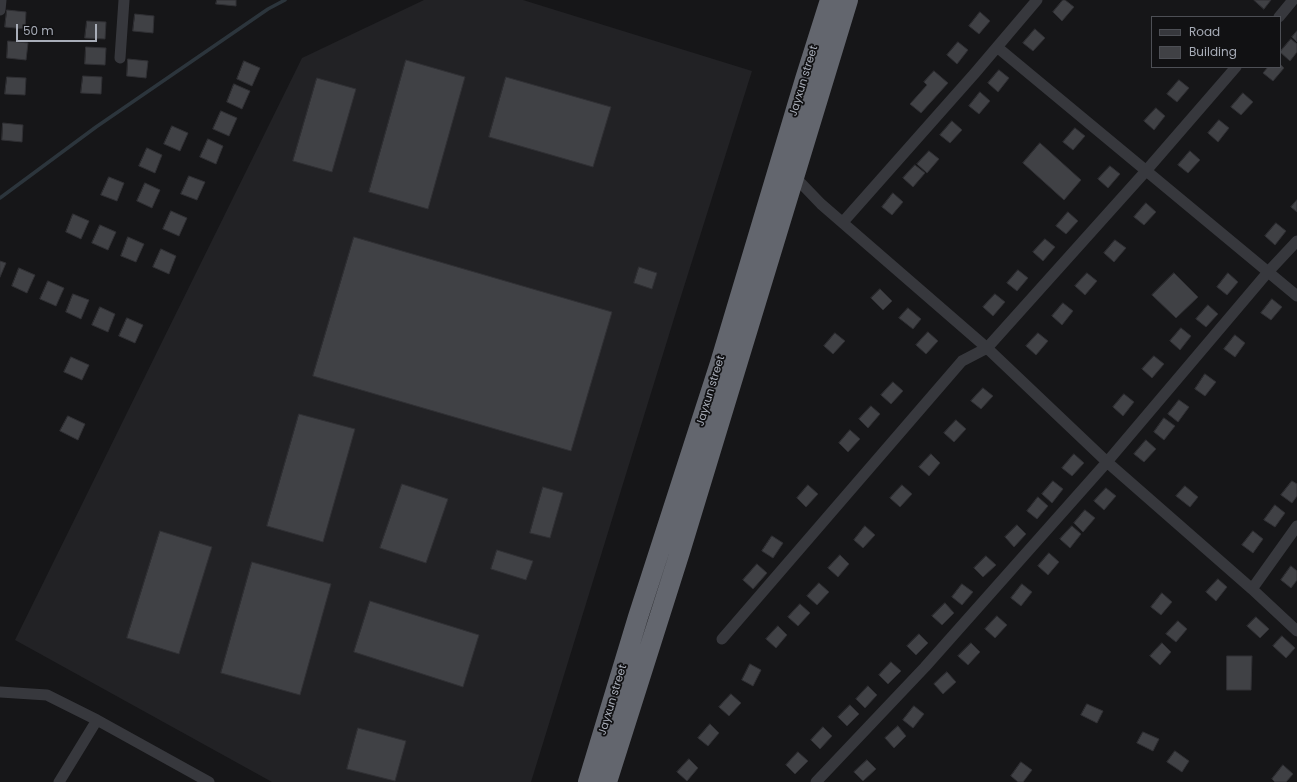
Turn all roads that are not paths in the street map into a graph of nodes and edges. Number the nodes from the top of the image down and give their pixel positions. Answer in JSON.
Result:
{"nodes":[{"id":1,"x":1,"y":0,"type":"edge"},
{"id":2,"x":124,"y":0,"type":"edge"},
{"id":3,"x":830,"y":0,"type":"edge"},
{"id":4,"x":848,"y":0,"type":"edge"},
{"id":5,"x":1037,"y":0,"type":"edge"},
{"id":6,"x":1293,"y":0,"type":"edge"},
{"id":7,"x":0,"y":10,"type":"edge"},
{"id":8,"x":1280,"y":16,"type":"edge"},
{"id":9,"x":997,"y":48,"type":"junction"},
{"id":10,"x":120,"y":58,"type":"dead end"},
{"id":11,"x":1235,"y":68,"type":"edge"},
{"id":12,"x":1145,"y":172,"type":"junction"},
{"id":13,"x":794,"y":177,"type":"junction"},
{"id":14,"x":843,"y":222,"type":"junction"},
{"id":15,"x":1297,"y":241,"type":"edge"},
{"id":16,"x":1268,"y":272,"type":"junction"},
{"id":17,"x":1297,"y":296,"type":"edge"},
{"id":18,"x":988,"y":348,"type":"junction"},
{"id":19,"x":1107,"y":462,"type":"junction"},
{"id":20,"x":1297,"y":526,"type":"edge"},
{"id":21,"x":1252,"y":589,"type":"junction"},
{"id":22,"x":1297,"y":631,"type":"edge"},
{"id":23,"x":722,"y":640,"type":"dead end"},
{"id":24,"x":0,"y":692,"type":"edge"},
{"id":25,"x":97,"y":720,"type":"junction"},
{"id":26,"x":59,"y":782,"type":"edge"},
{"id":27,"x":209,"y":782,"type":"edge"},
{"id":28,"x":588,"y":782,"type":"edge"},
{"id":29,"x":607,"y":782,"type":"edge"},
{"id":30,"x":816,"y":782,"type":"edge"}],
"edges":[{"from":1,"to":7,"type":"street"},
{"from":2,"to":10,"type":"street"},
{"from":3,"to":28,"type":"highway","name":"Jayxun street"},
{"from":4,"to":13,"type":"highway","name":"Jayxun street"},
{"from":5,"to":9,"type":"street"},
{"from":6,"to":8,"type":"street"},
{"from":9,"to":12,"type":"street"},
{"from":9,"to":14,"type":"street"},
{"from":11,"to":12,"type":"street"},
{"from":12,"to":16,"type":"street"},
{"from":12,"to":18,"type":"street"},
{"from":13,"to":14,"type":"street"},
{"from":13,"to":29,"type":"highway","name":"Jayxun street"},
{"from":14,"to":18,"type":"street"},
{"from":15,"to":16,"type":"street"},
{"from":16,"to":17,"type":"street"},
{"from":16,"to":19,"type":"street"},
{"from":18,"to":19,"type":"street"},
{"from":18,"to":23,"type":"street"},
{"from":19,"to":21,"type":"street"},
{"from":19,"to":30,"type":"street"},
{"from":20,"to":21,"type":"street"},
{"from":21,"to":22,"type":"street"},
{"from":24,"to":25,"type":"street"},
{"from":25,"to":26,"type":"street"},
{"from":25,"to":27,"type":"street"}]}
